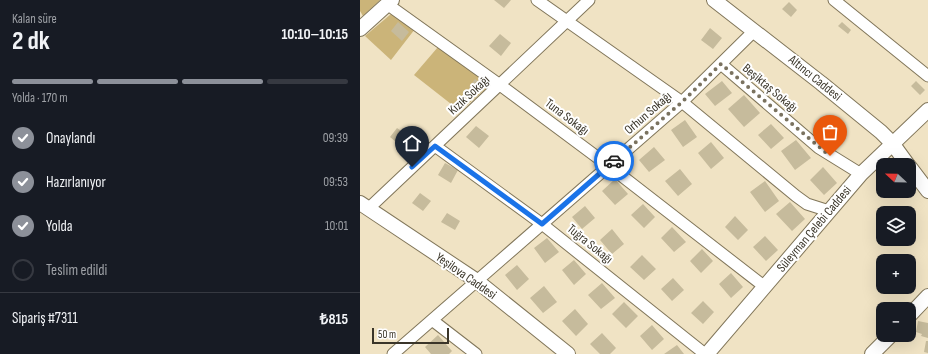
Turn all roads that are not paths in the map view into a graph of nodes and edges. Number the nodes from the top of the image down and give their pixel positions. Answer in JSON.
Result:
{"nodes":[{"id":1,"x":537,"y":0,"type":"edge"},
{"id":2,"x":590,"y":0,"type":"edge"},
{"id":3,"x":714,"y":0,"type":"edge"},
{"id":4,"x":834,"y":0,"type":"edge"},
{"id":5,"x":390,"y":2,"type":"edge"},
{"id":6,"x":567,"y":21,"type":"junction"},
{"id":7,"x":360,"y":29,"type":"edge"},
{"id":8,"x":754,"y":31,"type":"junction"},
{"id":9,"x":721,"y":64,"type":"junction"},
{"id":10,"x":928,"y":76,"type":"edge"},
{"id":11,"x":500,"y":85,"type":"junction"},
{"id":12,"x":682,"y":102,"type":"junction"},
{"id":13,"x":928,"y":110,"type":"edge"},
{"id":14,"x":892,"y":144,"type":"junction"},
{"id":15,"x":435,"y":146,"type":"junction"},
{"id":16,"x":903,"y":158,"type":"edge"},
{"id":17,"x":609,"y":166,"type":"junction"},
{"id":18,"x":861,"y":174,"type":"junction"},
{"id":19,"x":916,"y":175,"type":"edge"},
{"id":20,"x":928,"y":191,"type":"edge"},
{"id":21,"x":364,"y":206,"type":"edge"},
{"id":22,"x":829,"y":211,"type":"junction"},
{"id":23,"x":542,"y":224,"type":"junction"},
{"id":24,"x":477,"y":281,"type":"junction"},
{"id":25,"x":765,"y":287,"type":"junction"},
{"id":26,"x":928,"y":296,"type":"edge"},
{"id":27,"x":916,"y":309,"type":"edge"},
{"id":28,"x":432,"y":320,"type":"junction"},
{"id":29,"x":884,"y":342,"type":"edge"},
{"id":30,"x":393,"y":354,"type":"edge"},
{"id":31,"x":476,"y":354,"type":"edge"},
{"id":32,"x":568,"y":354,"type":"edge"},
{"id":33,"x":706,"y":354,"type":"edge"},
{"id":34,"x":872,"y":354,"type":"edge"}],
"edges":[{"from":1,"to":6,"type":"street"},
{"from":2,"to":6,"type":"street","name":"Kızık Sokağı"},
{"from":3,"to":8,"type":"street","name":"Altıncı Caddesi"},
{"from":4,"to":10,"type":"street"},
{"from":5,"to":7,"type":"street"},
{"from":5,"to":11,"type":"street","name":"Tuna Sokağı"},
{"from":6,"to":11,"type":"street","name":"Kızık Sokağı"},
{"from":6,"to":12,"type":"street"},
{"from":8,"to":9,"type":"street","name":"Orhun Sokağı"},
{"from":8,"to":14,"type":"street","name":"Altıncı Caddesi"},
{"from":9,"to":12,"type":"street","name":"Orhun Sokağı"},
{"from":9,"to":18,"type":"street","name":"Beşiktaş Sokağı"},
{"from":11,"to":15,"type":"street","name":"Kızık Sokağı"},
{"from":11,"to":17,"type":"street","name":"Tuna Sokağı"},
{"from":12,"to":17,"type":"street","name":"Orhun Sokağı"},
{"from":12,"to":22,"type":"street"},
{"from":13,"to":14,"type":"street","name":"Süleyman Çelebi Caddesi"},
{"from":14,"to":16,"type":"street","name":"Altıncı Caddesi"},
{"from":14,"to":18,"type":"street","name":"Süleyman Çelebi Caddesi"},
{"from":15,"to":21,"type":"street","name":"Kızık Sokağı"},
{"from":15,"to":23,"type":"street","name":"Tuğra Sokağı"},
{"from":17,"to":23,"type":"street","name":"Orhun Sokağı"},
{"from":17,"to":25,"type":"street","name":"Tuna Sokağı"},
{"from":18,"to":22,"type":"street","name":"Süleyman Çelebi Caddesi"},
{"from":19,"to":20,"type":"street","name":"Altıncı Caddesi"},
{"from":21,"to":24,"type":"street","name":"Yeşilova Caddesi"},
{"from":22,"to":25,"type":"street","name":"Süleyman Çelebi Caddesi"},
{"from":23,"to":24,"type":"street","name":"Orhun Sokağı"},
{"from":23,"to":33,"type":"street","name":"Tuğra Sokağı"},
{"from":24,"to":28,"type":"street","name":"Orhun Sokağı"},
{"from":24,"to":32,"type":"street","name":"Yeşilova Caddesi"},
{"from":25,"to":33,"type":"street","name":"Süleyman Çelebi Caddesi"},
{"from":26,"to":27,"type":"street"},
{"from":28,"to":30,"type":"street","name":"Orhun Sokağı"},
{"from":28,"to":31,"type":"street"},
{"from":29,"to":34,"type":"street"}]}
